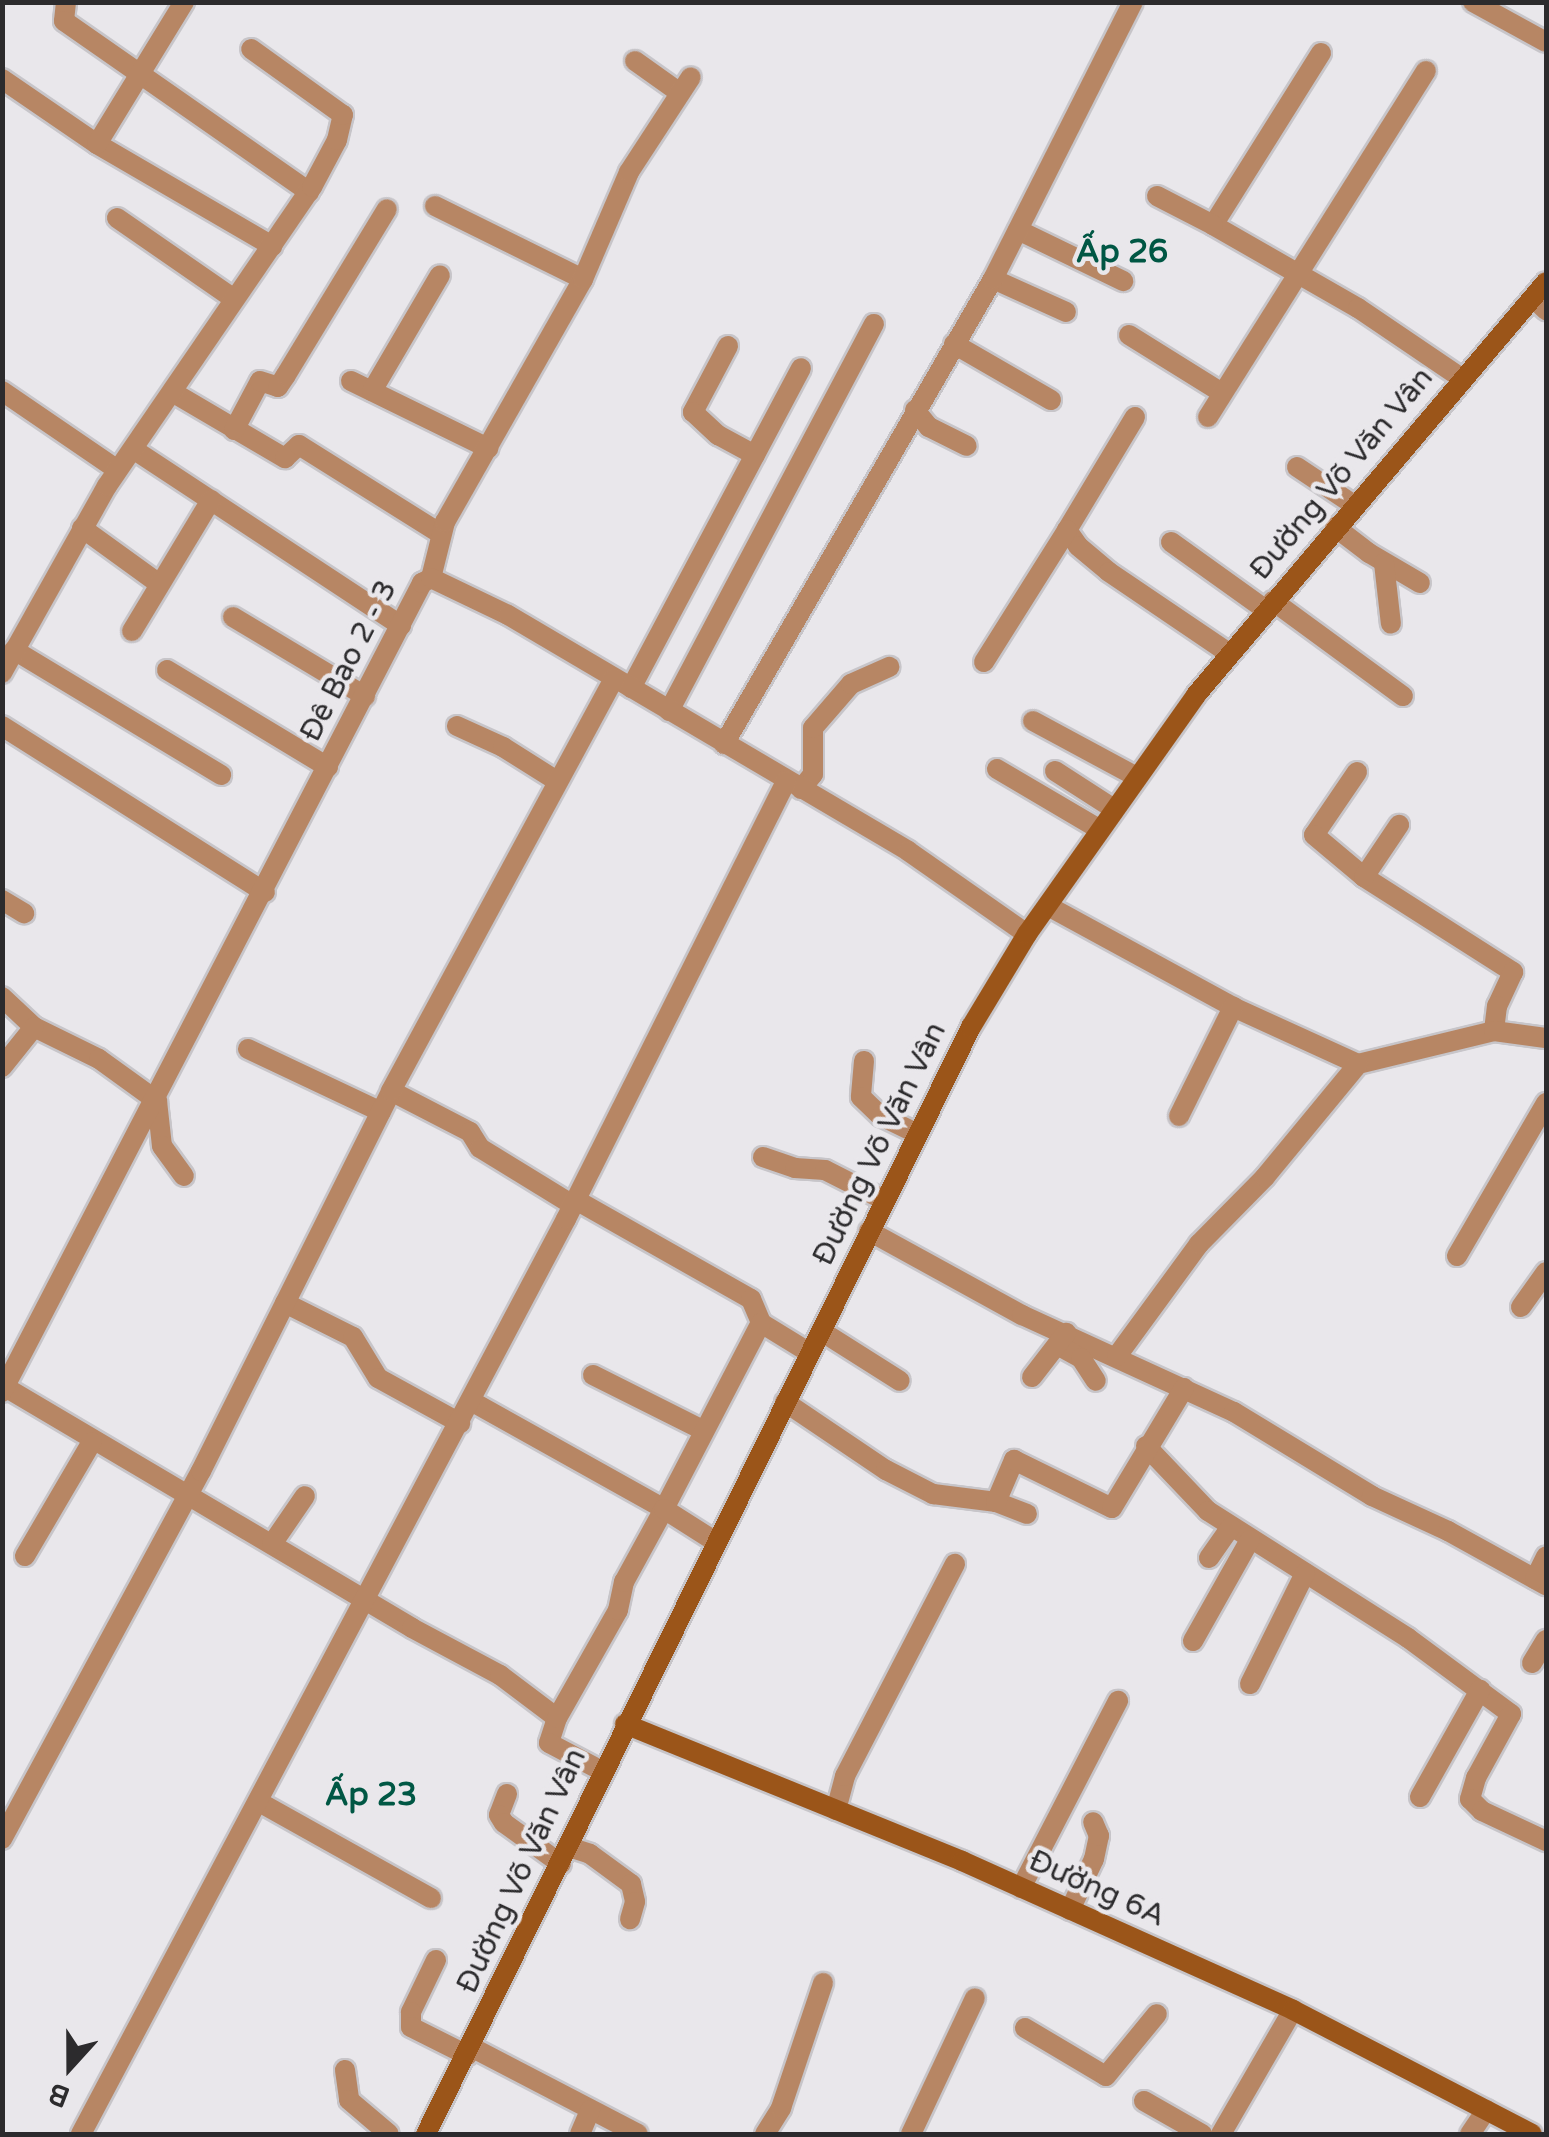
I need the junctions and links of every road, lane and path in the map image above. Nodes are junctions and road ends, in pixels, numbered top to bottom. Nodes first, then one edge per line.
1 (66, 2) edge
2 (184, 2) edge
3 (1134, 2) edge
4 (1473, 2) edge
5 (1546, 42) edge
6 (251, 49) dead end
7 (1320, 53) dead end
8 (636, 61) dead end
9 (1426, 71) dead end
10 (139, 73) junction
11 (2, 79) edge
12 (97, 144) junction
13 (309, 192) junction
14 (1157, 196) dead end
15 (435, 206) dead end
16 (388, 209) dead end
17 (117, 218) dead end
18 (1213, 226) junction
19 (1018, 230) junction
20 (272, 246) junction
21 (1297, 274) junction
22 (440, 275) dead end
23 (584, 279) junction
24 (993, 279) junction
25 (1123, 282) dead end
26 (1542, 296) edge
27 (234, 299) junction
28 (1066, 312) dead end
29 (874, 324) dead end
30 (1129, 336) dead end
31 (954, 344) junction
32 (728, 346) dead end
33 (801, 368) dead end
34 (1462, 379) junction
35 (351, 381) dead end
36 (2, 391) edge
37 (372, 391) junction
38 (174, 393) junction
39 (1222, 394) junction
40 (1051, 400) dead end
41 (915, 410) junction
42 (1135, 416) dead end
43 (1208, 418) dead end
44 (234, 430) junction
45 (967, 446) dead end
46 (488, 448) junction
47 (133, 449) junction
48 (755, 455) junction
49 (1297, 467) dead end
50 (118, 470) junction
51 (211, 500) junction
52 (1354, 504) junction
53 (1335, 526) junction
54 (82, 528) junction
55 (1067, 530) junction
56 (441, 534) junction
57 (1171, 542) dead end
58 (1384, 564) junction
59 (431, 578) junction
60 (158, 583) junction
61 (1420, 583) dead end
62 (1270, 606) junction
63 (233, 616) dead end
64 (1391, 624) dead end
65 (400, 626) junction
66 (132, 631) dead end
67 (14, 650) junction
68 (1230, 654) junction
69 (984, 662) dead end
70 (890, 667) dead end
71 (167, 670) dead end
72 (2, 673) edge
73 (623, 683) junction
74 (365, 696) junction
75 (1403, 696) dead end
76 (669, 711) junction
77 (1034, 721) dead end
78 (2, 726) edge
79 (457, 726) dead end
80 (724, 744) junction
81 (328, 767) junction
82 (997, 770) dead end
83 (1056, 771) dead end
84 (1357, 772) dead end
85 (221, 775) dead end
86 (1137, 777) junction
87 (556, 781) junction
88 (794, 785) junction
89 (1114, 809) junction
90 (1399, 825) dead end
91 (1099, 829) junction
92 (1364, 876) junction
93 (265, 892) junction
94 (2, 900) edge
95 (1048, 906) junction
96 (24, 913) dead end
97 (1028, 934) junction
98 (2, 997) edge
99 (1233, 1008) junction
100 (34, 1027) junction
101 (1494, 1032) junction
102 (1546, 1038) edge
103 (248, 1049) dead end
104 (864, 1061) dead end
105 (1358, 1064) junction
106 (2, 1067) edge
107 (391, 1092) junction
108 (157, 1101) junction
109 (1546, 1103) edge
110 (381, 1112) junction
111 (1178, 1116) dead end
112 (918, 1134) junction
113 (763, 1156) dead end
114 (184, 1176) dead end
115 (884, 1200) junction
116 (575, 1202) junction
117 (869, 1231) junction
118 (1456, 1256) dead end
119 (1546, 1272) edge
120 (285, 1302) junction
121 (1520, 1307) dead end
122 (761, 1323) junction
123 (821, 1331) junction
124 (1062, 1340) junction
125 (810, 1353) junction
126 (1117, 1356) junction
127 (592, 1375) dead end
128 (1032, 1378) dead end
129 (1096, 1381) dead end
130 (900, 1382) dead end
131 (1184, 1388) junction
132 (4, 1390) edge
133 (470, 1401) junction
134 (786, 1402) junction
135 (460, 1423) junction
136 (703, 1430) junction
137 (92, 1442) junction
138 (1146, 1446) junction
139 (187, 1495) junction
140 (305, 1496) dead end
141 (996, 1502) junction
142 (664, 1508) junction
143 (1026, 1514) dead end
144 (1231, 1527) junction
145 (1250, 1540) junction
146 (716, 1542) junction
147 (272, 1544) junction
148 (25, 1556) dead end
149 (1546, 1556) edge
150 (1210, 1558) dead end
151 (956, 1564) dead end
152 (1305, 1573) junction
153 (1541, 1582) edge
154 (366, 1599) junction
155 (1546, 1640) edge
156 (1192, 1642) dead end
157 (1532, 1663) dead end
158 (1250, 1684) dead end
159 (1480, 1690) junction
160 (1118, 1701) dead end
161 (558, 1718) junction
162 (626, 1724) junction
163 (602, 1771) junction
164 (506, 1794) dead end
165 (1420, 1797) dead end
166 (259, 1802) junction
167 (836, 1810) junction
168 (1093, 1822) dead end
169 (2, 1839) edge
170 (1546, 1841) edge
171 (565, 1855) junction
172 (1021, 1888) junction
173 (431, 1898) dead end
174 (1070, 1910) junction
175 (630, 1919) dead end
176 (436, 1960) dead end
177 (823, 1983) dead end
178 (975, 1998) dead end
179 (1293, 2010) junction
180 (1157, 2014) dead end
181 (1025, 2028) dead end
182 (469, 2051) junction
183 (346, 2070) dead end
184 (1144, 2101) dead end
185 (590, 2110) junction
186 (1486, 2110) junction
187 (80, 2134) edge
188 (389, 2134) edge
189 (426, 2134) edge
190 (580, 2134) edge
191 (638, 2134) edge
192 (765, 2134) edge
193 (912, 2134) edge
194 (1202, 2134) edge
195 (1220, 2134) edge
196 (1470, 2134) edge
197 (1532, 2134) edge

1 - 10 street
2 - 10 street
3 - 19 street
4 - 5 street
6 - 13 street
7 - 18 street
8 - 23 street
9 - 21 street
10 - 12 street
10 - 13 street
11 - 12 street
12 - 20 street
13 - 20 street
14 - 18 street
15 - 23 street
16 - 44 street
17 - 27 street
18 - 21 street
19 - 24 street
19 - 25 street
20 - 27 street
21 - 34 street
21 - 39 street
22 - 37 street
23 - 46 street
24 - 28 street
24 - 31 street
26 - 34 street, Đường Võ Văn Vân
27 - 38 street
29 - 76 street
30 - 39 street
31 - 40 street
31 - 41 street
32 - 48 street
33 - 48 street
34 - 52 street, Đường Võ Văn Vân
35 - 37 street
36 - 50 street
37 - 46 street
38 - 44 street
38 - 47 street
39 - 43 street
41 - 45 street
41 - 80 street
42 - 55 street
44 - 56 street
46 - 56 street
47 - 50 street
47 - 51 street
48 - 73 street
49 - 52 street
50 - 54 street
51 - 60 street
51 - 65 street
52 - 53 street, Đường Võ Văn Vân
53 - 58 street
53 - 62 street, Đường Võ Văn Vân
54 - 60 street
54 - 67 street
55 - 68 street
55 - 69 street
56 - 59 street
57 - 62 street
58 - 61 street
58 - 64 street
59 - 65 street, Đê Bao 2 - 3
59 - 73 street, Đê Bao 2 - 3
60 - 66 street
62 - 68 street, Đường Võ Văn Vân
62 - 75 street
63 - 74 street
65 - 74 street, Đê Bao 2 - 3
67 - 72 street
67 - 85 street
68 - 86 street, Đường Võ Văn Vân
70 - 88 street
71 - 81 street
73 - 76 street, Đê Bao 2 - 3
73 - 87 street
74 - 81 street, Đê Bao 2 - 3
76 - 80 street, Đê Bao 2 - 3
77 - 86 street
78 - 93 street
79 - 87 street
80 - 88 street, Đê Bao 2 - 3
81 - 93 street, Đê Bao 2 - 3
82 - 91 street
83 - 89 street
84 - 92 street
86 - 89 street, Đường Võ Văn Vân
87 - 107 street
88 - 97 street, Đê Bao 2 - 3
88 - 116 street
89 - 91 street, Đường Võ Văn Vân
90 - 92 street
91 - 95 street, Đường Võ Văn Vân
92 - 101 street
93 - 108 street, Đê Bao 2 - 3
94 - 96 street
95 - 97 street, Đường Võ Văn Vân
95 - 99 street
97 - 112 street, Đường Võ Văn Vân
98 - 100 street
99 - 105 street
99 - 111 street
100 - 106 street
100 - 108 street
101 - 102 street
101 - 105 street
103 - 110 street
104 - 112 street
105 - 126 street
107 - 110 street
107 - 116 street
108 - 114 street
108 - 132 street, Đê Bao 2 - 3
109 - 118 street
110 - 120 street
112 - 115 street, Đường Võ Văn Vân
113 - 115 street
115 - 117 street, Đường Võ Văn Vân
116 - 122 street
116 - 133 street
117 - 123 street, Đường Võ Văn Vân
117 - 124 street
119 - 121 street
120 - 135 street
120 - 139 street
122 - 125 street
122 - 136 street
123 - 125 street, Đường Võ Văn Vân
123 - 130 street
124 - 126 street
124 - 128 street
124 - 129 street
125 - 134 street, Đường Võ Văn Vân
126 - 131 street
127 - 136 street
131 - 138 street
131 - 153 street
132 - 137 street
133 - 135 street
133 - 142 street
134 - 141 street
134 - 146 street, Đường Võ Văn Vân
135 - 154 street
136 - 142 street
137 - 139 street
137 - 148 street
138 - 141 street
138 - 144 street
139 - 147 street
139 - 169 street
140 - 147 street
141 - 143 street
142 - 146 street
142 - 161 street
144 - 145 street
144 - 150 street
145 - 152 street
145 - 156 street
146 - 162 street, Đường Võ Văn Vân
147 - 154 street
149 - 153 street
151 - 167 street
152 - 158 street
152 - 159 street
154 - 161 street
154 - 166 street
155 - 157 street
159 - 165 street
159 - 170 street
160 - 172 street
161 - 163 street
162 - 163 street, Đường Võ Văn Vân
162 - 167 street, Đường 6A
163 - 171 street, Đường Võ Văn Vân
164 - 171 street
166 - 173 street
166 - 187 street
167 - 172 street, Đường 6A
168 - 174 street
171 - 175 street
171 - 182 street, Đường Võ Văn Vân
172 - 174 street, Đường 6A
174 - 179 street, Đường 6A
176 - 182 street
177 - 192 street
178 - 193 street
179 - 186 street, Đường 6A
179 - 195 street
180 - 181 street
182 - 185 street
182 - 189 street, Đường Võ Văn Vân
183 - 188 street
184 - 194 street
185 - 190 street
185 - 191 street
186 - 196 street
186 - 197 street, Đường 6A

